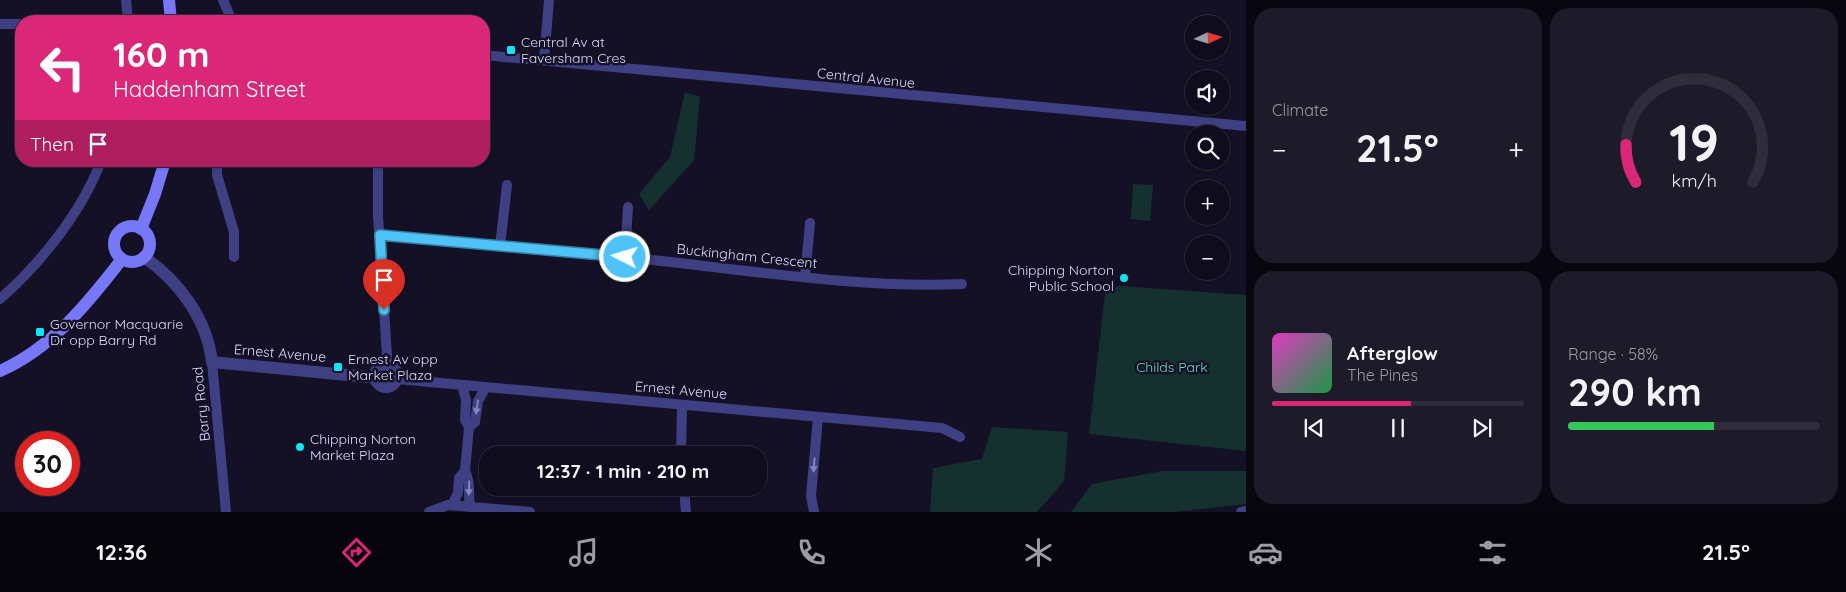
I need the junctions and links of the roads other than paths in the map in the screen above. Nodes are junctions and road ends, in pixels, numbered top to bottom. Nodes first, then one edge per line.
1 (126, 0) edge
2 (169, 0) edge
3 (223, 0) edge
4 (549, 0) edge
5 (127, 15) edge
6 (170, 15) edge
7 (229, 15) edge
8 (0, 24) edge
9 (15, 24) edge
10 (490, 56) edge
11 (544, 60) junction
12 (1246, 126) edge
13 (98, 167) edge
14 (163, 167) edge
15 (217, 167) edge
16 (378, 167) edge
17 (507, 186) dead end
18 (628, 206) dead end
19 (810, 224) dead end
20 (140, 229) junction
21 (380, 235) junction
22 (500, 246) junction
23 (144, 257) junction
24 (234, 257) dead end
25 (625, 257) junction
26 (122, 259) junction
27 (805, 277) junction
28 (962, 284) dead end
29 (0, 299) edge
30 (212, 362) junction
31 (386, 365) junction
32 (0, 371) edge
33 (375, 376) junction
34 (397, 379) junction
35 (462, 385) junction
36 (486, 387) junction
37 (682, 405) junction
38 (818, 417) junction
39 (469, 427) junction
40 (960, 438) dead end
41 (681, 446) edge
42 (464, 471) junction
43 (685, 496) edge
44 (452, 505) junction
45 (470, 507) junction
46 (1246, 511) edge
47 (226, 512) edge
48 (429, 512) edge
49 (530, 512) edge
50 (686, 512) edge
51 (814, 512) edge
52 (1240, 512) edge

1 - 5 street
2 - 6 main road
3 - 7 street
4 - 11 street
8 - 9 street
10 - 11 street, Central Avenue
11 - 12 street, Central Avenue
13 - 29 street
14 - 20 main road
15 - 24 street
16 - 21 street
17 - 22 street
18 - 25 street
19 - 27 street
20 - 23 main road
20 - 26 main road
21 - 22 street, Buckingham Crescent
21 - 31 street
22 - 25 street, Buckingham Crescent
23 - 26 main road
23 - 30 street, Barry Road
25 - 27 street, Buckingham Crescent
26 - 32 main road
27 - 28 street, Buckingham Crescent
30 - 33 street, Ernest Avenue
30 - 47 street, Barry Road
31 - 33 street
31 - 34 street
33 - 34 street
34 - 35 street, Ernest Avenue
35 - 36 street, Ernest Avenue
35 - 39 street
36 - 37 street, Ernest Avenue
36 -> 39 street
37 - 38 street, Ernest Avenue
37 - 41 street
38 - 40 street, Ernest Avenue
38 -> 51 street
39 - 42 street
42 - 44 street
42 -> 45 street
43 - 50 street
44 - 45 street
44 - 48 street
45 - 49 street
46 - 52 street

